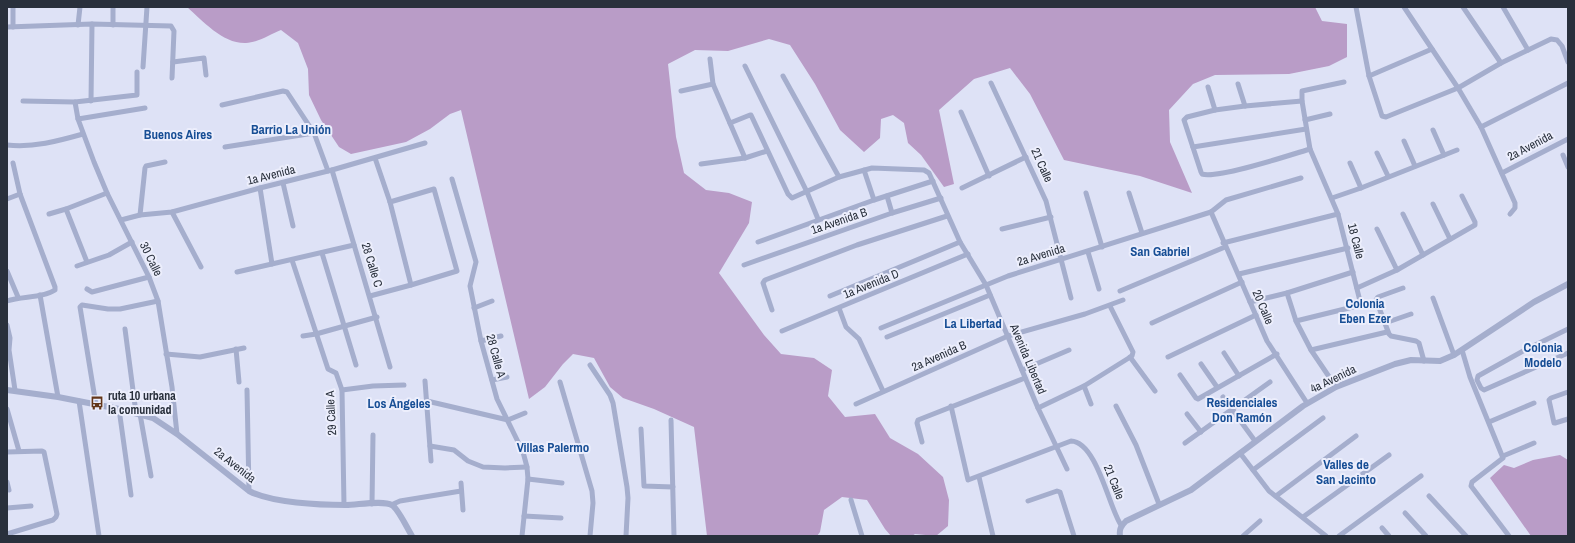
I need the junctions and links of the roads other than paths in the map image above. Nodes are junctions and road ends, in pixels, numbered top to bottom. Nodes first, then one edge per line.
1 (13, 7) edge
2 (80, 7) edge
3 (113, 7) edge
4 (147, 7) edge
5 (1356, 7) edge
6 (1404, 7) edge
7 (1463, 7) edge
8 (1503, 7) edge
9 (92, 24) junction
10 (78, 25) junction
11 (113, 25) junction
12 (145, 25) junction
13 (7, 27) edge
14 (13, 27) junction
15 (1432, 50) junction
16 (1528, 50) junction
17 (710, 59) dead end
18 (173, 62) junction
19 (1568, 62) edge
20 (1501, 63) junction
21 (745, 66) dead end
22 (143, 67) dead end
23 (138, 72) dead end
24 (206, 75) dead end
25 (783, 76) dead end
26 (1369, 76) junction
27 (172, 78) dead end
28 (1344, 82) dead end
29 (991, 83) dead end
30 (1568, 83) edge
31 (713, 84) junction
32 (1238, 84) dead end
33 (1208, 86) dead end
34 (1458, 88) junction
35 (681, 91) dead end
36 (23, 101) dead end
37 (91, 101) junction
38 (75, 102) junction
39 (1302, 102) junction
40 (222, 105) dead end
41 (1245, 106) junction
42 (145, 108) dead end
43 (1215, 110) junction
44 (961, 112) dead end
45 (1330, 114) dead end
46 (78, 119) junction
47 (1305, 120) junction
48 (730, 123) junction
49 (1481, 127) junction
50 (1306, 128) junction
51 (1433, 130) dead end
52 (314, 133) junction
53 (83, 134) junction
54 (1568, 139) edge
55 (1404, 141) dead end
56 (425, 143) dead end
57 (7, 145) edge
58 (225, 147) dead end
59 (1193, 147) junction
60 (1310, 150) junction
61 (1457, 150) dead end
62 (767, 151) junction
63 (1377, 153) dead end
64 (1563, 154) dead end
65 (1444, 155) junction
66 (1026, 157) junction
67 (375, 158) junction
68 (745, 158) junction
69 (165, 162) dead end
70 (13, 163) dead end
71 (1350, 163) dead end
72 (701, 164) dead end
73 (1415, 166) junction
74 (1568, 167) edge
75 (864, 170) junction
76 (330, 171) junction
77 (1502, 173) junction
78 (989, 176) junction
79 (1388, 176) junction
80 (839, 178) junction
81 (1301, 178) dead end
82 (452, 179) dead end
83 (933, 181) junction
84 (283, 183) junction
85 (260, 188) junction
86 (962, 188) dead end
87 (1361, 188) junction
88 (807, 192) junction
89 (107, 193) junction
90 (1086, 193) dead end
91 (1129, 193) dead end
92 (20, 194) junction
93 (887, 196) junction
94 (1462, 196) dead end
95 (941, 198) junction
96 (1332, 198) junction
97 (7, 199) edge
98 (874, 200) junction
99 (390, 202) junction
100 (1433, 204) dead end
101 (66, 210) junction
102 (172, 212) junction
103 (1211, 212) junction
104 (892, 213) junction
105 (49, 214) dead end
106 (1338, 214) junction
107 (1403, 214) dead end
108 (1510, 214) dead end
109 (140, 215) junction
110 (947, 216) junction
111 (1051, 217) junction
112 (818, 219) junction
113 (121, 220) junction
114 (293, 226) dead end
115 (1002, 229) dead end
116 (1376, 229) dead end
117 (1142, 233) junction
118 (1450, 239) junction
119 (132, 242) junction
120 (758, 242) dead end
121 (960, 242) junction
122 (354, 245) junction
123 (1224, 245) junction
124 (1102, 247) junction
125 (1348, 248) junction
126 (1088, 252) junction
127 (322, 253) junction
128 (968, 254) junction
129 (1423, 255) junction
130 (292, 260) junction
131 (1061, 260) junction
132 (87, 262) junction
133 (272, 264) junction
134 (744, 265) dead end
135 (77, 266) dead end
136 (201, 267) dead end
137 (1397, 270) junction
138 (7, 271) edge
139 (237, 272) dead end
140 (1353, 272) junction
141 (1239, 274) junction
142 (149, 277) junction
143 (1242, 282) junction
144 (1568, 284) edge
145 (986, 285) junction
146 (411, 286) junction
147 (1357, 288) junction
148 (1403, 288) dead end
149 (87, 289) dead end
150 (1099, 289) dead end
151 (1120, 291) dead end
152 (1287, 293) junction
153 (40, 295) junction
154 (990, 295) junction
155 (370, 296) junction
156 (830, 296) dead end
157 (18, 297) junction
158 (1070, 298) dead end
159 (1433, 298) dead end
160 (1123, 300) dead end
161 (7, 301) edge
162 (158, 301) junction
163 (492, 302) dead end
164 (1250, 302) junction
165 (1374, 303) junction
166 (1361, 304) junction
167 (1110, 306) junction
168 (474, 308) junction
169 (839, 308) junction
170 (772, 310) dead end
171 (1411, 314) dead end
172 (1256, 315) junction
173 (376, 317) junction
174 (1296, 321) junction
175 (1152, 323) dead end
176 (1385, 323) junction
177 (7, 325) edge
178 (344, 326) junction
179 (881, 328) dead end
180 (1568, 328) edge
181 (125, 329) dead end
182 (782, 332) dead end
183 (1387, 332) junction
184 (316, 334) junction
185 (302, 336) dead end
186 (501, 336) dead end
187 (1008, 336) junction
188 (887, 337) dead end
189 (481, 341) junction
190 (244, 348) dead end
191 (236, 349) junction
192 (8, 350) edge
193 (1069, 350) dead end
194 (1311, 350) junction
195 (1462, 350) junction
196 (1224, 353) dead end
197 (1568, 353) edge
198 (166, 354) junction
199 (1277, 354) junction
200 (1454, 355) junction
201 (1132, 356) junction
202 (1168, 357) dead end
203 (1424, 361) junction
204 (1201, 364) dead end
205 (356, 365) dead end
206 (590, 365) dead end
207 (390, 367) dead end
208 (1022, 370) junction
209 (1180, 375) dead end
210 (1239, 376) junction
211 (507, 377) dead end
212 (1025, 378) junction
213 (492, 380) junction
214 (426, 381) dead end
215 (239, 382) dead end
216 (560, 382) dead end
217 (1270, 382) dead end
218 (404, 385) dead end
219 (1084, 386) junction
220 (1217, 387) junction
221 (1336, 387) junction
222 (7, 390) edge
223 (15, 390) junction
224 (247, 390) dead end
225 (342, 390) junction
226 (883, 391) junction
227 (1155, 391) dead end
228 (1568, 392) edge
229 (58, 397) junction
230 (1223, 398) dead end
231 (427, 400) junction
232 (79, 401) junction
233 (1308, 403) junction
234 (1534, 403) dead end
235 (856, 404) dead end
236 (1091, 404) dead end
237 (96, 405) junction
238 (951, 406) junction
239 (1116, 406) dead end
240 (1038, 408) junction
241 (119, 409) junction
242 (1232, 409) junction
243 (7, 411) edge
244 (138, 414) junction
245 (525, 414) dead end
246 (1186, 414) dead end
247 (1323, 418) dead end
248 (1568, 419) edge
249 (508, 420) junction
250 (672, 420) dead end
251 (1489, 422) junction
252 (641, 429) dead end
253 (1201, 432) junction
254 (177, 434) junction
255 (372, 435) dead end
256 (1356, 436) dead end
257 (1255, 441) junction
258 (922, 442) dead end
259 (1534, 443) dead end
260 (1185, 444) dead end
261 (430, 446) junction
262 (539, 447) dead end
263 (1057, 447) junction
264 (19, 451) junction
265 (7, 452) edge
266 (523, 452) junction
267 (1240, 453) junction
268 (1390, 455) dead end
269 (1503, 457) junction
270 (431, 461) dead end
271 (527, 467) junction
272 (1067, 469) dead end
273 (1253, 470) junction
274 (151, 476) dead end
275 (1421, 476) dead end
276 (978, 477) junction
277 (528, 479) junction
278 (7, 482) edge
279 (461, 483) dead end
280 (562, 483) dead end
281 (673, 487) junction
282 (9, 490) dead end
283 (249, 491) junction
284 (462, 491) junction
285 (131, 495) dead end
286 (1276, 496) junction
287 (1429, 496) dead end
288 (851, 500) dead end
289 (1028, 501) dead end
290 (372, 504) junction
291 (1159, 504) junction
292 (344, 505) junction
293 (391, 505) junction
294 (31, 506) dead end
295 (7, 508) edge
296 (463, 510) dead end
297 (1406, 513) dead end
298 (524, 516) junction
299 (560, 518) dead end
300 (1303, 518) junction
301 (1260, 521) dead end
302 (1121, 525) junction
303 (1382, 528) dead end
304 (7, 534) edge
305 (99, 536) edge
306 (412, 536) edge
307 (522, 536) edge
308 (590, 536) edge
309 (626, 536) edge
310 (674, 536) edge
311 (862, 536) edge
312 (993, 536) edge
313 (1074, 536) edge
314 (1120, 536) edge
315 (1243, 536) edge
316 (1326, 536) edge
317 (1339, 536) edge
318 (1389, 536) edge
319 (1426, 536) edge
320 (1466, 536) edge
321 (1509, 536) edge

1 - 14 street
2 - 10 street
3 - 11 street
4 - 12 street
5 - 26 street
6 - 15 street
7 - 20 street
8 - 16 street
9 - 10 street
9 - 11 street
9 - 37 street
10 - 14 street
11 - 12 street
12 - 18 street
12 - 22 street
13 - 14 street
15 - 26 street
15 - 34 street
16 - 19 street
16 - 20 street
17 - 31 street
18 - 24 street
18 - 27 street
20 - 34 street
21 - 88 street
23 - 37 street
25 - 80 street
26 - 34 street
28 - 39 street, 18 Calle
29 - 66 street, 21 Calle
30 - 49 street
31 - 35 street
31 - 48 street
32 - 41 street
33 - 43 street
34 - 49 street
36 - 38 street
37 - 38 street
38 - 46 street, 30 Calle
39 - 41 street
39 - 47 street, 18 Calle
40 - 52 street, 28 Calle C
41 - 43 street
42 - 46 street
43 - 59 street
44 - 78 street
45 - 47 street
46 - 53 street, 30 Calle
47 - 50 street, 18 Calle
48 - 62 street
48 - 68 street
49 - 77 street
50 - 59 street
50 - 60 street, 18 Calle
51 - 65 street
52 - 58 street
52 - 76 street, 28 Calle C
53 - 57 street
53 - 89 street, 30 Calle
54 - 77 street, 2a Avenida
55 - 73 street
56 - 67 street, 1a Avenida
59 - 60 street
60 - 96 street, 18 Calle
61 - 65 street
62 - 68 street
62 - 88 street
63 - 79 street
64 - 74 street
65 - 73 street
66 - 78 street
66 - 111 street, 21 Calle
67 - 76 street, 1a Avenida
67 - 99 street
68 - 72 street
69 - 109 street
70 - 92 street
71 - 87 street
73 - 79 street
75 - 80 street
75 - 83 street, Avenida Libertad
75 - 98 street
76 - 84 street, 1a Avenida
76 - 122 street, 28 Calle C
77 - 108 street
78 - 86 street
79 - 87 street
80 - 88 street
81 - 103 street
82 - 168 street, 28 Calle A
83 - 93 street
83 - 95 street, Avenida Libertad
84 - 85 street, 1a Avenida
84 - 114 street
85 - 102 street, 1a Avenida
85 - 133 street
87 - 96 street
88 - 112 street
89 - 101 street
89 - 113 street, 30 Calle
90 - 124 street
91 - 117 street
92 - 97 street
92 - 153 street
93 - 98 street
93 - 104 street
94 - 118 street
95 - 104 street, 1a Avenida B
95 - 110 street, Avenida Libertad
96 - 106 street, 18 Calle
98 - 112 street
99 - 146 street
99 - 146 street
100 - 118 street
101 - 105 street
101 - 132 street
102 - 109 street, 1a Avenida
102 - 136 street
103 - 117 street, 2a Avenida
103 - 123 street, 20 Calle
104 - 134 street, 1a Avenida B
106 - 123 street
106 - 125 street, 18 Calle
107 - 129 street
109 - 113 street, 1a Avenida
110 - 121 street, Avenida Libertad
110 - 170 street
111 - 115 street
111 - 131 street, 21 Calle
112 - 120 street
113 - 119 street, 30 Calle
116 - 137 street
117 - 124 street, 2a Avenida
118 - 129 street
119 - 132 street
119 - 142 street, 30 Calle
121 - 128 street, Avenida Libertad
121 - 156 street
122 - 127 street
122 - 155 street, 28 Calle C
123 - 141 street, 20 Calle
123 - 151 street
124 - 126 street, 2a Avenida
125 - 140 street, 18 Calle
125 - 141 street
126 - 131 street, 2a Avenida
126 - 150 street
127 - 130 street
127 - 178 street
128 - 145 street, Avenida Libertad
128 - 169 street, 1a Avenida D
129 - 137 street
130 - 133 street
130 - 184 street, 29 Calle A
131 - 145 street, 2a Avenida
131 - 158 street, 21 Calle
132 - 135 street
133 - 139 street
137 - 147 street
138 - 157 street
140 - 147 street, 18 Calle
140 - 152 street
141 - 143 street, 20 Calle
142 - 149 street
142 - 162 street, 30 Calle
143 - 164 street, 20 Calle
143 - 175 street
144 - 195 street, 4a Avenida
145 - 154 street, Avenida Libertad
145 - 179 street, 2a Avenida
146 - 155 street
147 - 166 street, 18 Calle
148 - 165 street
152 - 164 street
152 - 174 street
153 - 157 street
153 - 229 street
154 - 187 street, Avenida Libertad
154 - 188 street
155 - 173 street, 28 Calle C
157 - 161 street
159 - 200 street
160 - 167 street, 2a Avenida B
162 - 198 street, 30 Calle
162 - 237 street
163 - 168 street
164 - 172 street, 20 Calle
165 - 166 street
165 - 176 street
166 - 174 street
167 - 187 street, 2a Avenida B
167 - 201 street
168 - 189 street, 28 Calle A
169 - 182 street, 1a Avenida D
169 - 226 street
171 - 176 street
172 - 199 street, 20 Calle
172 - 202 street
173 - 178 street
173 - 207 street, 28 Calle C
174 - 194 street
176 - 183 street
177 - 192 street
178 - 184 street
178 - 205 street
180 - 197 street
181 - 244 street
183 - 194 street
183 - 203 street
184 - 185 street
184 - 225 street, 29 Calle A
186 - 189 street
187 - 208 street, Avenida Libertad
187 - 226 street, 2a Avenida B
189 - 213 street, 28 Calle A
190 - 191 street
191 - 198 street
191 - 215 street
192 - 223 street
193 - 208 street
194 - 221 street
195 - 200 street, 4a Avenida
195 - 251 street
196 - 210 street
198 - 254 street, 30 Calle
199 - 210 street
199 - 233 street, 20 Calle
200 - 203 street, 4a Avenida
201 - 219 street
201 - 227 street
203 - 221 street, 4a Avenida
204 - 220 street
206 - 309 street
208 - 212 street, Avenida Libertad
209 - 220 street
210 - 220 street
211 - 213 street
212 - 238 street
212 - 240 street, Avenida Libertad
213 - 249 street, 28 Calle A
214 - 231 street
216 - 308 street
217 - 242 street
218 - 225 street
219 - 236 street
219 - 240 street
221 - 233 street, 4a Avenida
222 - 223 street, 2a Avenida
223 - 229 street, 2a Avenida
224 - 283 street
225 - 292 street, 29 Calle A
226 - 235 street, 2a Avenida B
228 - 248 street
229 - 232 street, 2a Avenida
230 - 242 street
231 - 249 street
231 - 261 street
232 - 237 street, 2a Avenida
232 - 305 street
233 - 257 street, 4a Avenida
234 - 251 street
237 - 241 street, 2a Avenida
238 - 258 street
238 - 276 street
239 - 291 street
240 - 263 street, Avenida Libertad
241 - 244 street, 2a Avenida
241 - 285 street
242 - 253 street
242 - 257 street
243 - 264 street
244 - 254 street, 2a Avenida
244 - 274 street
245 - 249 street
246 - 253 street
247 - 273 street
249 - 266 street, 28 Calle A
250 - 281 street
251 - 269 street
252 - 281 street
253 - 260 street
254 - 283 street, 2a Avenida
255 - 290 street
256 - 286 street
257 - 267 street, 4a Avenida
259 - 269 street
261 - 270 street
261 - 271 street
262 - 266 street
263 - 272 street, Avenida Libertad
263 - 276 street
263 - 302 street, 21 Calle
264 - 265 street
264 - 304 street
266 - 271 street, 28 Calle A
267 - 273 street
267 - 291 street, 4a Avenida
268 - 300 street
269 - 321 street
271 - 277 street, 28 Calle A
273 - 286 street
275 - 317 street
276 - 312 street
277 - 280 street
277 - 298 street, 28 Calle A
278 - 282 street
279 - 284 street
281 - 310 street
283 - 292 street, 2a Avenida
284 - 293 street, 2a Avenida
284 - 296 street
286 - 300 street
287 - 320 street
288 - 311 street
289 - 313 street
290 - 292 street, 2a Avenida
290 - 293 street, 2a Avenida
291 - 302 street, 4a Avenida
293 - 306 street
294 - 295 street
297 - 319 street
298 - 299 street
298 - 307 street, 28 Calle A
300 - 316 street
301 - 315 street
302 - 314 street
303 - 318 street

